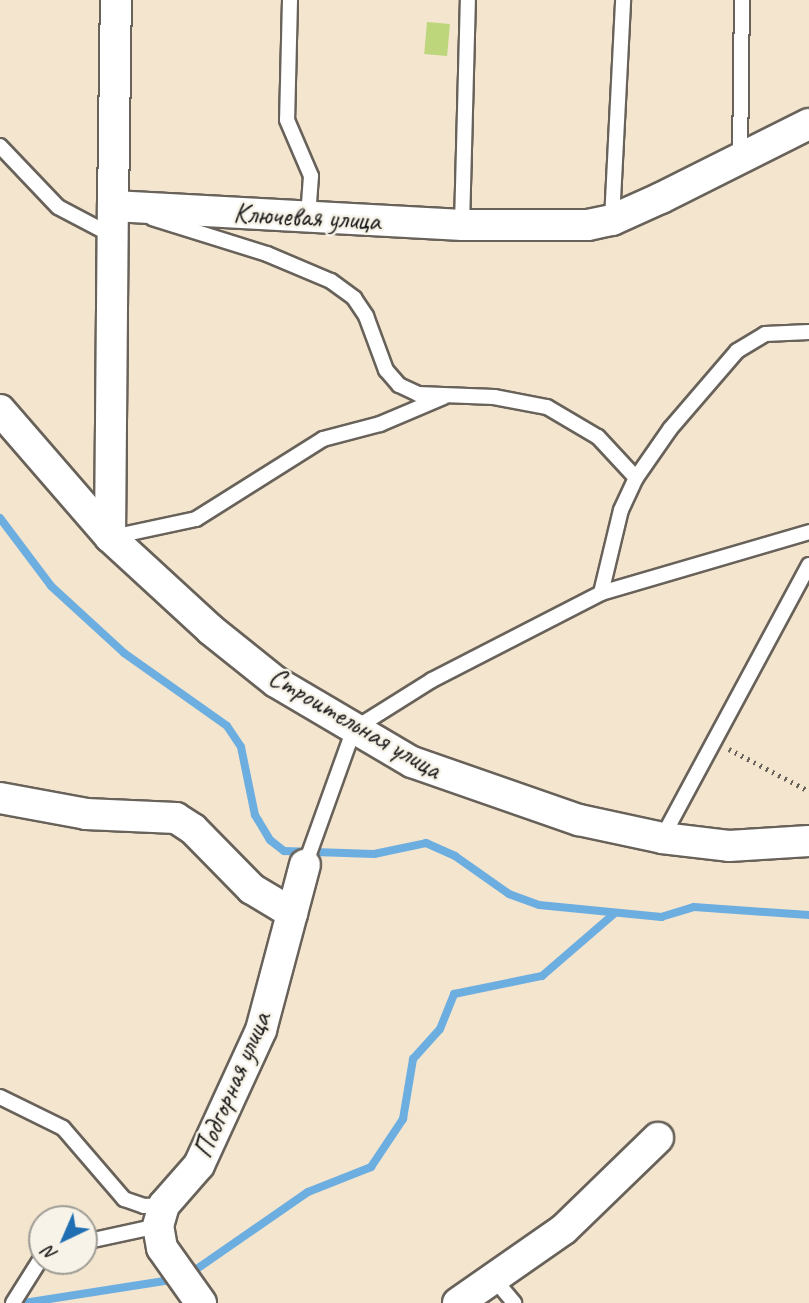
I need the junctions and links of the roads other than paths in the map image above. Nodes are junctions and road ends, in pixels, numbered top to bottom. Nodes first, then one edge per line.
1 (116, 0) edge
2 (290, 0) edge
3 (468, 0) edge
4 (623, 0) edge
5 (743, 0) edge
6 (809, 124) edge
7 (0, 146) edge
8 (740, 159) junction
9 (113, 206) junction
10 (308, 217) junction
11 (612, 220) junction
12 (462, 225) junction
13 (113, 236) junction
14 (809, 332) edge
15 (445, 397) junction
16 (0, 410) edge
17 (636, 478) junction
18 (809, 532) edge
19 (110, 537) junction
20 (809, 565) edge
21 (601, 593) junction
22 (354, 729) junction
23 (0, 798) edge
24 (662, 838) junction
25 (809, 841) edge
26 (305, 865) joint
27 (292, 913) junction
28 (0, 1097) edge
29 (658, 1138) dead end
30 (161, 1216) junction
31 (98, 1237) edge
32 (31, 1275) edge
33 (495, 1280) junction
34 (13, 1303) edge
35 (201, 1303) edge
36 (458, 1303) edge
37 (514, 1303) edge

1 - 9 street
2 - 10 lane
3 - 12 lane
4 - 11 lane
5 - 8 lane
6 - 8 street, Ключевая улица
7 - 13 lane
8 - 11 street, Ключевая улица
9 - 10 street, Ключевая улица
9 - 13 street
9 - 15 lane
10 - 12 street, Ключевая улица
11 - 12 street, Ключевая улица
13 - 19 street
14 - 17 lane
15 - 17 lane
15 - 19 lane
16 - 19 street, Строительная улица
17 - 21 lane
18 - 21 lane
19 - 22 street, Строительная улица
20 - 24 lane
21 - 22 lane
22 - 24 street, Строительная улица
22 - 26 lane
23 - 27 street
24 - 25 street, Строительная улица
26 - 27 street, Подгорная улица
27 - 30 street, Подгорная улица
28 - 30 lane
29 - 33 street
30 - 31 lane
30 - 35 street
32 - 34 lane
33 - 36 street
33 - 37 lane

